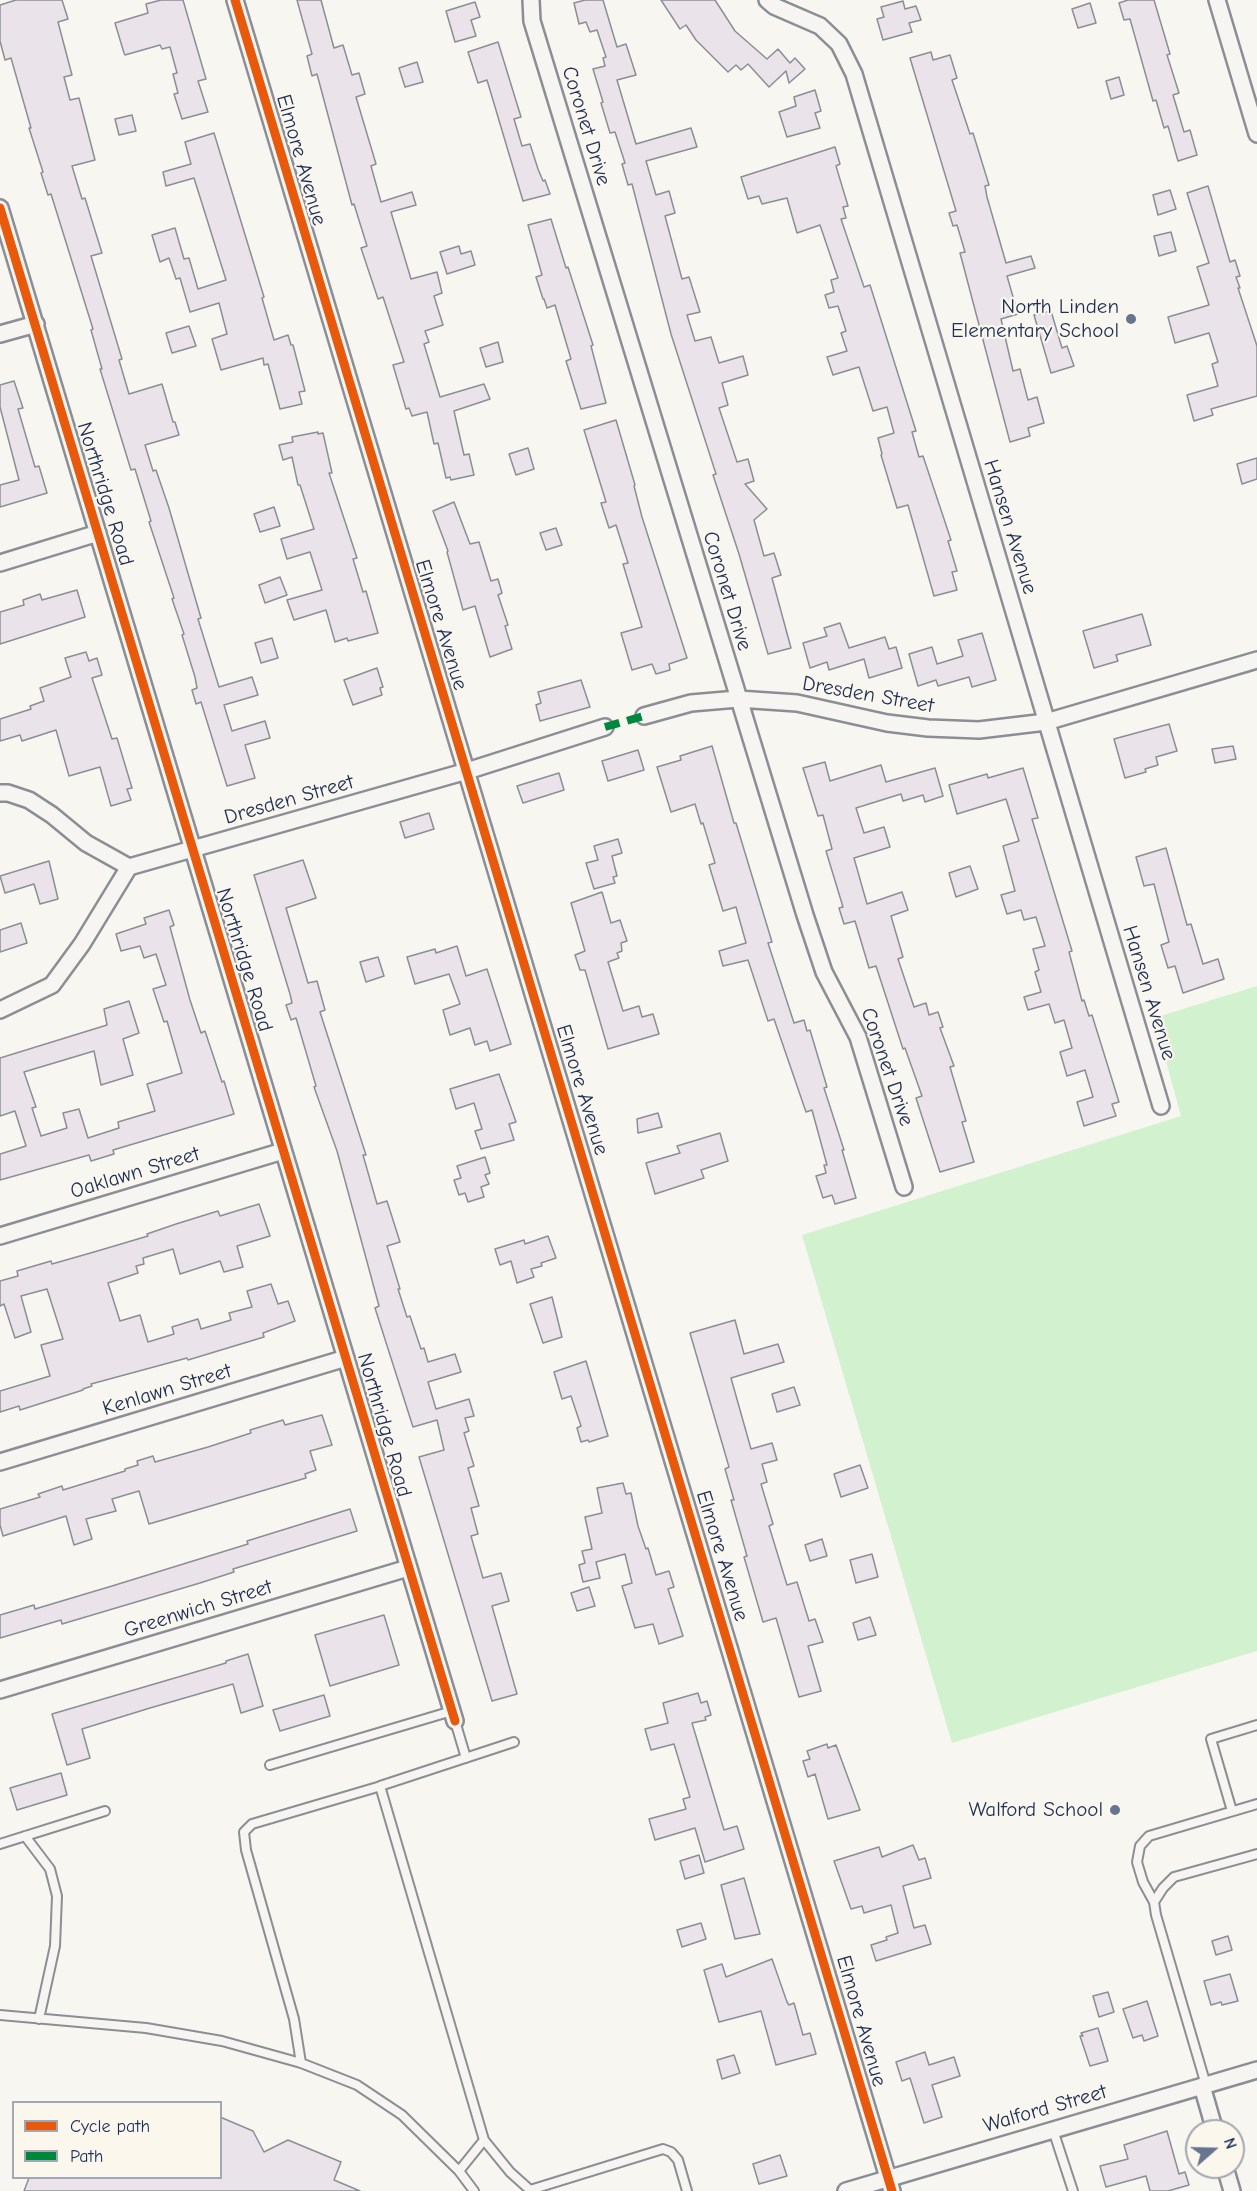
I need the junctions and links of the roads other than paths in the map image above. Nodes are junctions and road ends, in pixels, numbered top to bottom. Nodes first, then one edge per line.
1 (235, 0) edge
2 (531, 0) edge
3 (767, 0) edge
4 (1217, 0) edge
5 (1257, 134) edge
6 (0, 208) edge
7 (36, 324) junction
8 (0, 334) edge
9 (98, 533) junction
10 (0, 562) edge
11 (1257, 660) edge
12 (738, 699) junction
13 (644, 716) dead end
14 (1046, 722) junction
15 (605, 728) dead end
16 (467, 771) junction
17 (0, 793) edge
18 (192, 849) junction
19 (129, 867) junction
20 (0, 1010) edge
21 (1161, 1106) dead end
22 (283, 1151) junction
23 (904, 1187) dead end
24 (0, 1236) edge
25 (346, 1358) junction
26 (0, 1462) edge
27 (408, 1568) junction
28 (0, 1690) edge
29 (454, 1716) junction
30 (1257, 1725) edge
31 (514, 1742) dead end
32 (466, 1758) junction
33 (270, 1765) dead end
34 (381, 1786) junction
35 (1257, 1804) edge
36 (105, 1811) dead end
37 (1232, 1811) junction
38 (25, 1836) junction
39 (0, 1844) edge
40 (1257, 1854) edge
41 (1154, 1902) junction
42 (0, 2015) edge
43 (39, 2019) junction
44 (301, 2063) junction
45 (1257, 2070) edge
46 (1204, 2085) junction
47 (1212, 2119) edge
48 (1053, 2129) junction
49 (484, 2140) junction
50 (459, 2171) junction
51 (890, 2184) edge
52 (474, 2191) edge
53 (687, 2191) edge
54 (846, 2191) edge
55 (1073, 2191) edge

1 - 16 street, Elmore Avenue
2 - 12 street, Coronet Drive
3 - 14 street, Hansen Avenue
4 - 5 street
6 - 7 street, Northridge Road
7 - 8 street
7 - 9 street, Northridge Road
9 - 10 street
9 - 18 street, Northridge Road
11 - 14 street, Dresden Street
12 - 13 street, Dresden Street
12 - 14 street, Dresden Street
12 - 23 street, Coronet Drive
14 - 21 street, Hansen Avenue
15 - 16 street, Dresden Street
16 - 18 street, Dresden Street
16 - 51 street, Elmore Avenue
17 - 19 street
18 - 19 street, Dresden Street
18 - 22 street, Northridge Road
19 - 20 street
22 - 24 street, Oaklawn Street
22 - 25 street, Northridge Road
25 - 26 street, Kenlawn Street
25 - 27 street, Northridge Road
27 - 28 street, Greenwich Street
27 - 29 street, Northridge Road
29 - 32 lane
29 - 33 lane
30 - 37 lane
31 - 32 lane
32 - 34 lane
34 - 44 lane
34 - 49 lane
35 - 37 lane
36 - 38 lane
37 - 41 lane
38 - 39 lane
38 - 43 lane
40 - 41 lane
41 - 46 lane
42 - 43 lane
43 - 44 lane
44 - 50 lane
45 - 46 street, Walford Street
46 - 47 street
46 - 48 street, Walford Street
48 - 51 street, Walford Street
48 - 55 lane
49 - 50 lane
49 - 53 lane
50 - 52 lane
51 - 54 street, Walford Street

